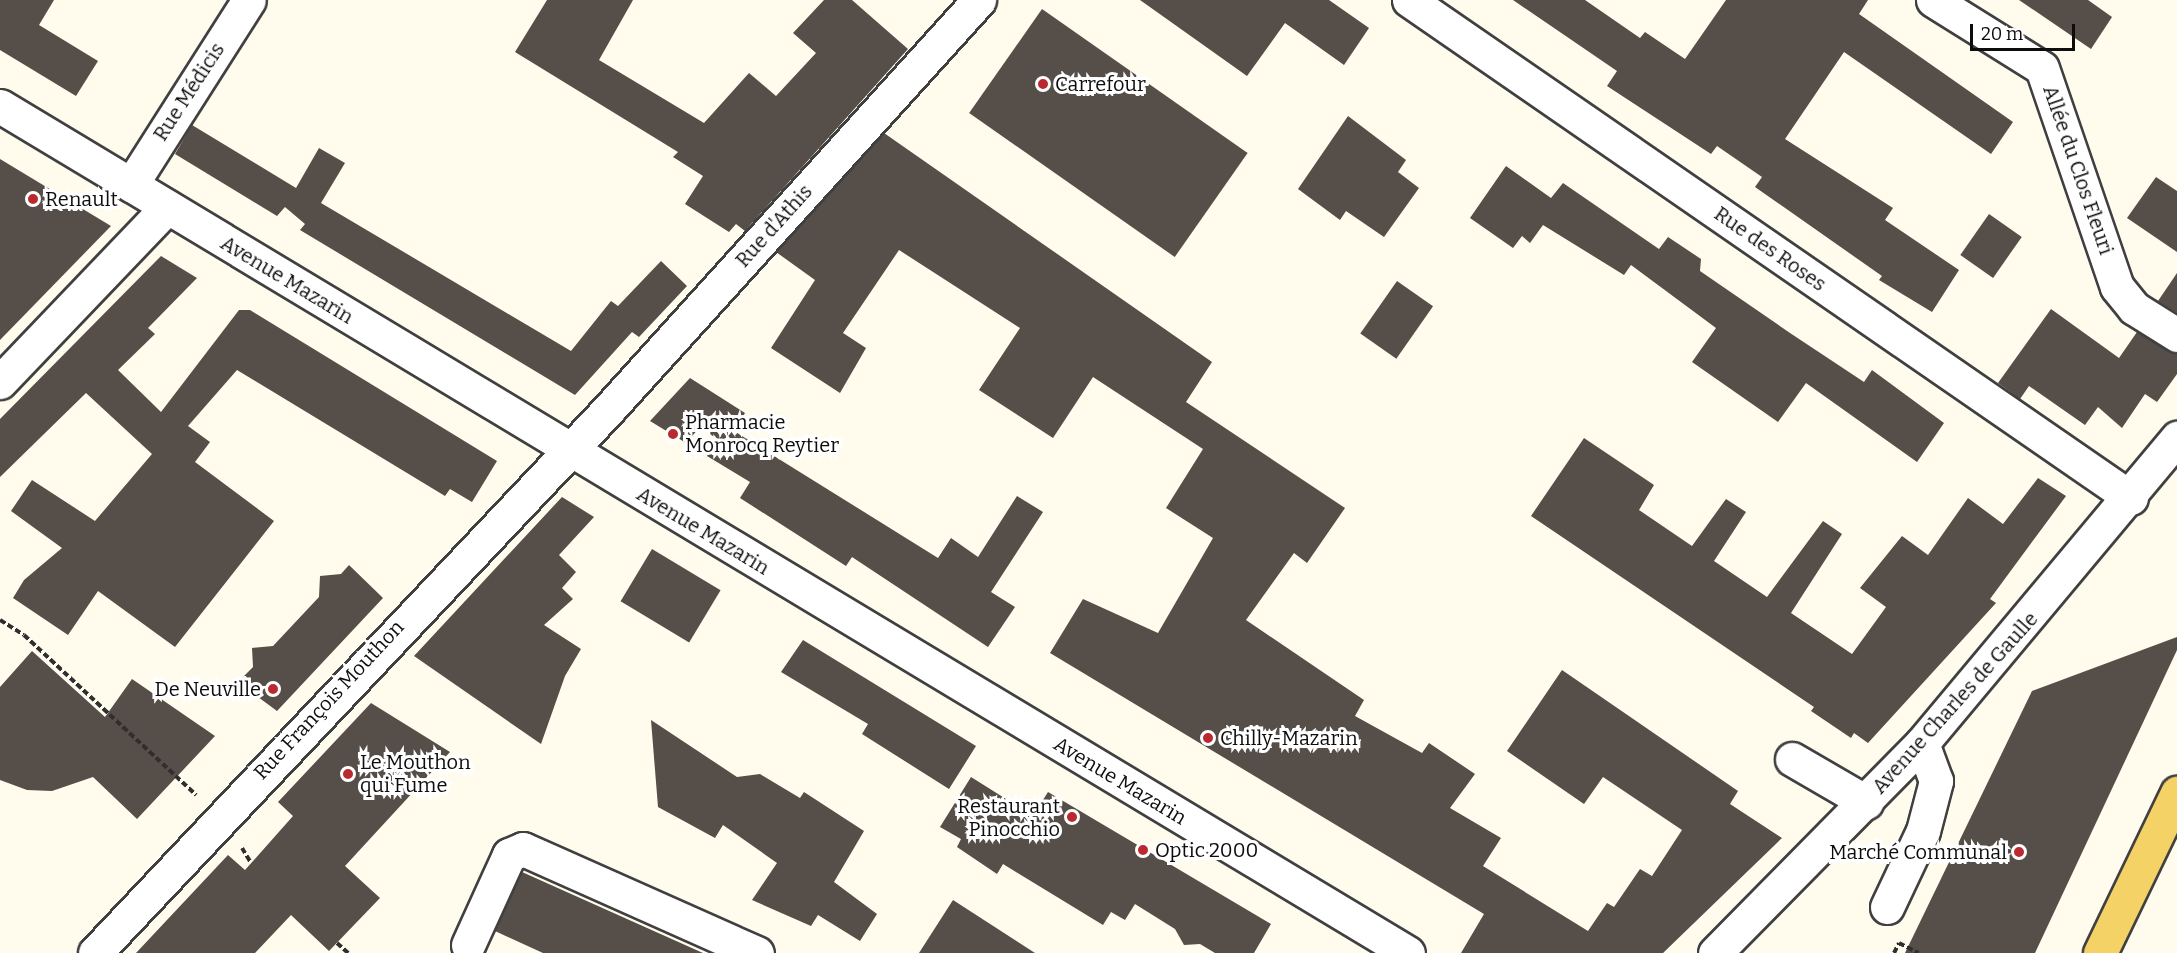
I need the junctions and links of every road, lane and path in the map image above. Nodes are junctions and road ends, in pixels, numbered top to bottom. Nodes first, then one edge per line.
1 (249, 0) edge
2 (979, 0) edge
3 (1409, 0) edge
4 (1934, 0) edge
5 (0, 106) edge
6 (131, 185) junction
7 (167, 207) junction
8 (2177, 335) edge
9 (0, 382) edge
10 (2177, 438) edge
11 (568, 450) junction
12 (2131, 498) junction
13 (0, 620) edge
14 (1922, 743) junction
15 (1792, 759) dead end
16 (2177, 793) edge
17 (1866, 802) junction
18 (220, 817) junction
19 (1887, 907) dead end
20 (337, 943) dead end
21 (468, 945) dead end
22 (95, 953) edge
23 (348, 953) edge
24 (757, 953) edge
25 (1408, 953) edge
26 (1715, 953) edge
27 (1894, 953) edge
28 (1918, 953) edge
29 (2100, 953) edge

1 - 6 street, Rue Médicis
2 - 11 street, Rue d'Athis
3 - 12 street, Rue des Roses
4 - 8 street, Allée du Clos Fleuri
5 - 6 street, Avenue Mazarin
6 - 7 street, Avenue Mazarin
7 - 9 street
7 - 11 street, Avenue Mazarin
10 - 12 street, Avenue Charles de Gaulle
11 - 18 street, Rue François Mouthon
11 - 25 street, Avenue Mazarin
12 - 14 street, Avenue Charles de Gaulle
13 - 18 path
14 - 17 street, Avenue Charles de Gaulle
14 - 19 street
15 - 17 street
16 - 29 main road
17 - 26 street, Avenue Charles de Gaulle
18 - 22 street, Rue François Mouthon
20 - 23 path
21 - 24 street
27 - 28 path

